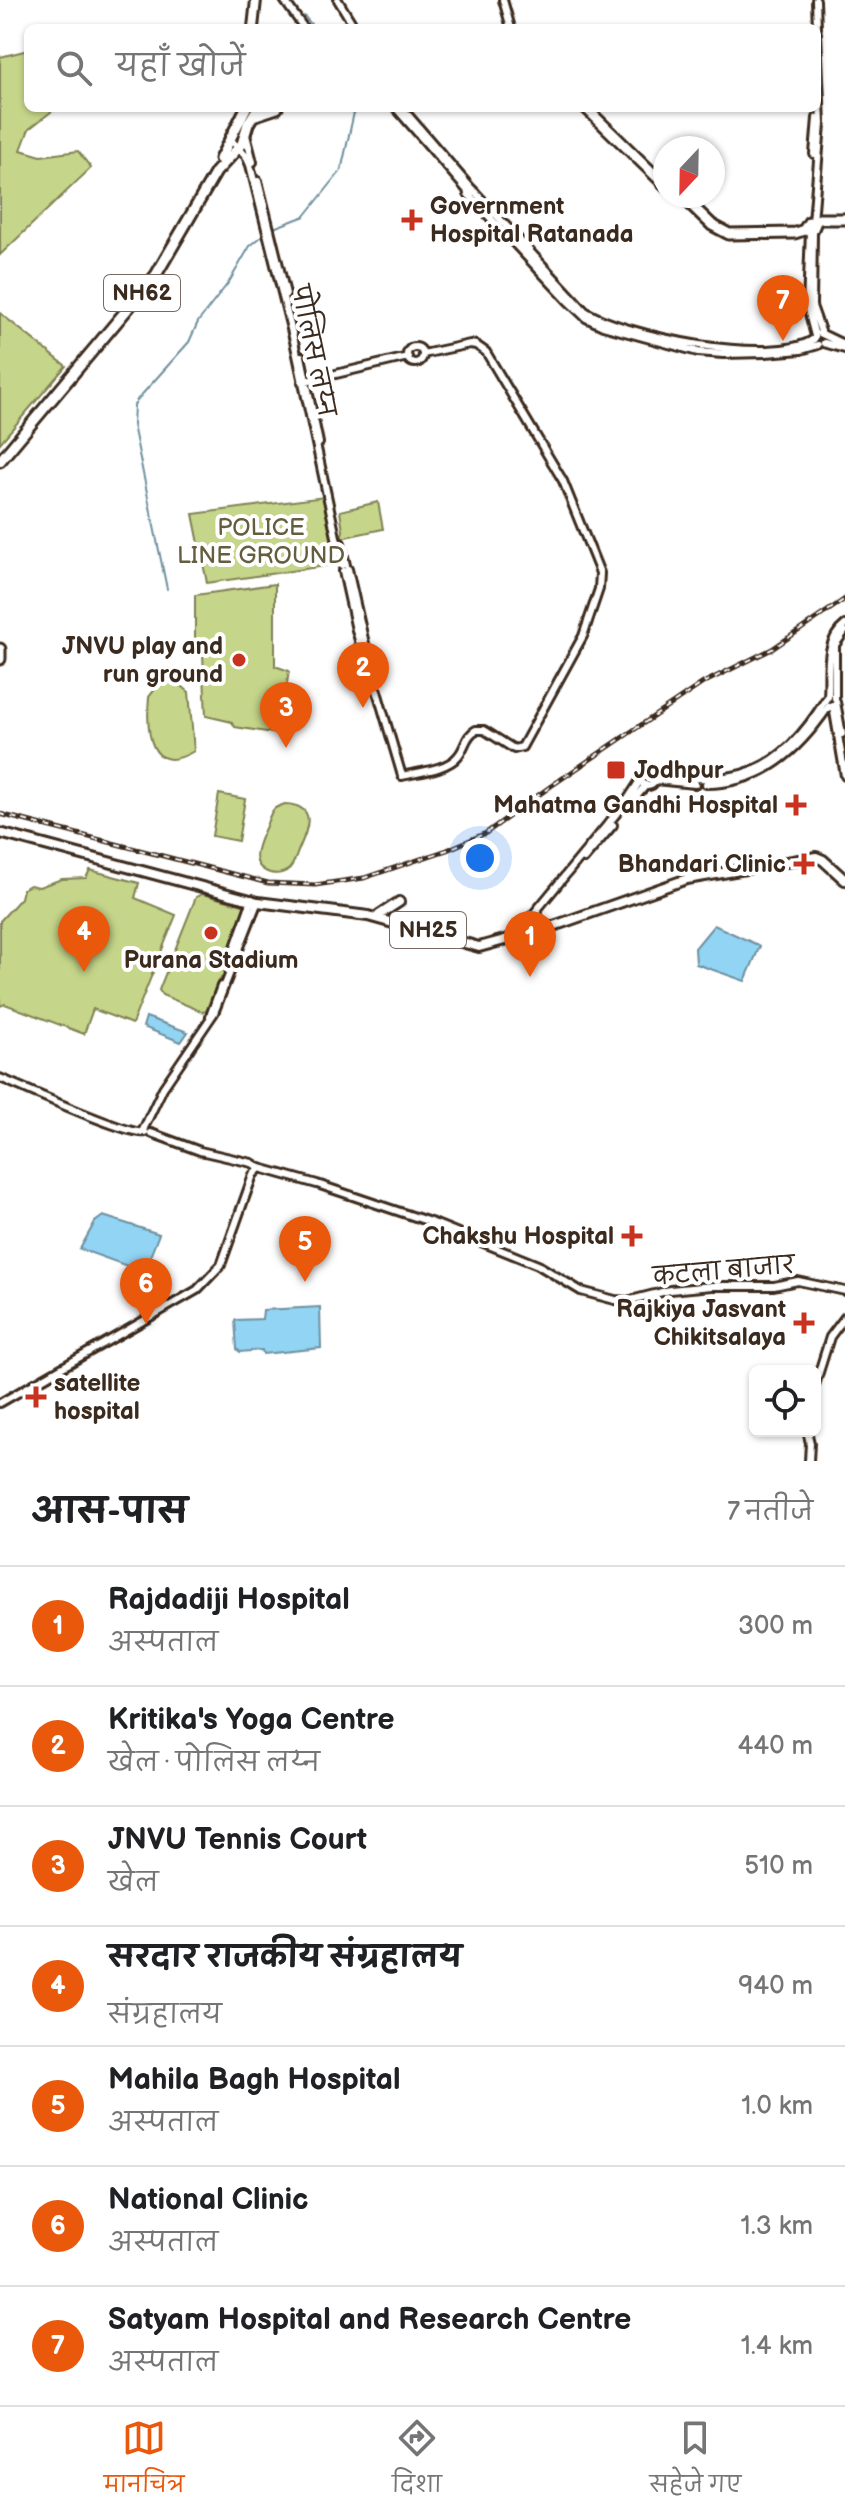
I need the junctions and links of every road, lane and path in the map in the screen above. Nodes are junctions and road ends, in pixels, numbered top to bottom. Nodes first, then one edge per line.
1 (254, 0) edge
2 (282, 0) edge
3 (338, 0) edge
4 (503, 0) edge
5 (814, 0) edge
6 (251, 24) edge
7 (299, 24) edge
8 (353, 24) edge
9 (510, 24) edge
10 (815, 24) edge
11 (252, 112) edge
12 (253, 112) edge
13 (402, 112) edge
14 (593, 112) edge
15 (817, 112) edge
16 (820, 112) edge
17 (246, 135) junction
18 (231, 140) junction
19 (238, 148) junction
20 (653, 170) edge
21 (690, 208) edge
22 (845, 220) edge
23 (268, 225) junction
24 (811, 226) junction
25 (820, 338) junction
26 (845, 347) edge
27 (304, 381) junction
28 (0, 452) edge
29 (0, 461) edge
30 (845, 628) edge
31 (0, 649) edge
32 (0, 659) edge
33 (831, 701) junction
34 (845, 755) edge
35 (651, 772) junction
36 (845, 776) edge
37 (655, 780) junction
38 (644, 782) junction
39 (0, 832) edge
40 (845, 877) edge
41 (255, 900) junction
42 (399, 902) dead end
43 (379, 915) junction
44 (527, 932) junction
45 (0, 1078) edge
46 (147, 1132) junction
47 (260, 1168) junction
48 (845, 1291) edge
49 (845, 1317) edge
50 (821, 1366) edge
51 (0, 1403) edge
52 (808, 1437) edge
53 (809, 1461) edge

1 - 6 main road
2 - 7 street
3 - 8 street
4 - 9 street
5 - 10 street
11 - 18 highway, NH62
12 - 17 highway, NH62
13 - 25 street
14 - 20 highway
15 - 24 street
16 - 24 street
17 - 19 highway, NH62
17 - 23 street
18 - 19 street
18 - 28 highway, NH62
19 - 23 street
19 - 29 highway, NH62
21 - 24 highway
22 - 24 highway
23 - 27 street
24 - 25 street
25 - 26 street
27 - 27 street
30 - 33 street
31 - 32 highway
33 - 34 street
33 - 35 street
33 - 36 street
33 - 37 street
35 - 37 street
35 - 38 street
37 - 38 street
38 - 44 street
39 - 41 main road, NH25
40 - 44 main road, NH25
41 - 43 main road, NH25
41 - 44 main road, NH25
41 - 46 street
42 - 43 main road
43 - 44 main road, NH25
45 - 46 street, कटला बाजार
46 - 47 street, कटला बाजार
47 - 48 street, कटला बाजार
47 - 51 street
49 - 50 street
52 - 53 street

